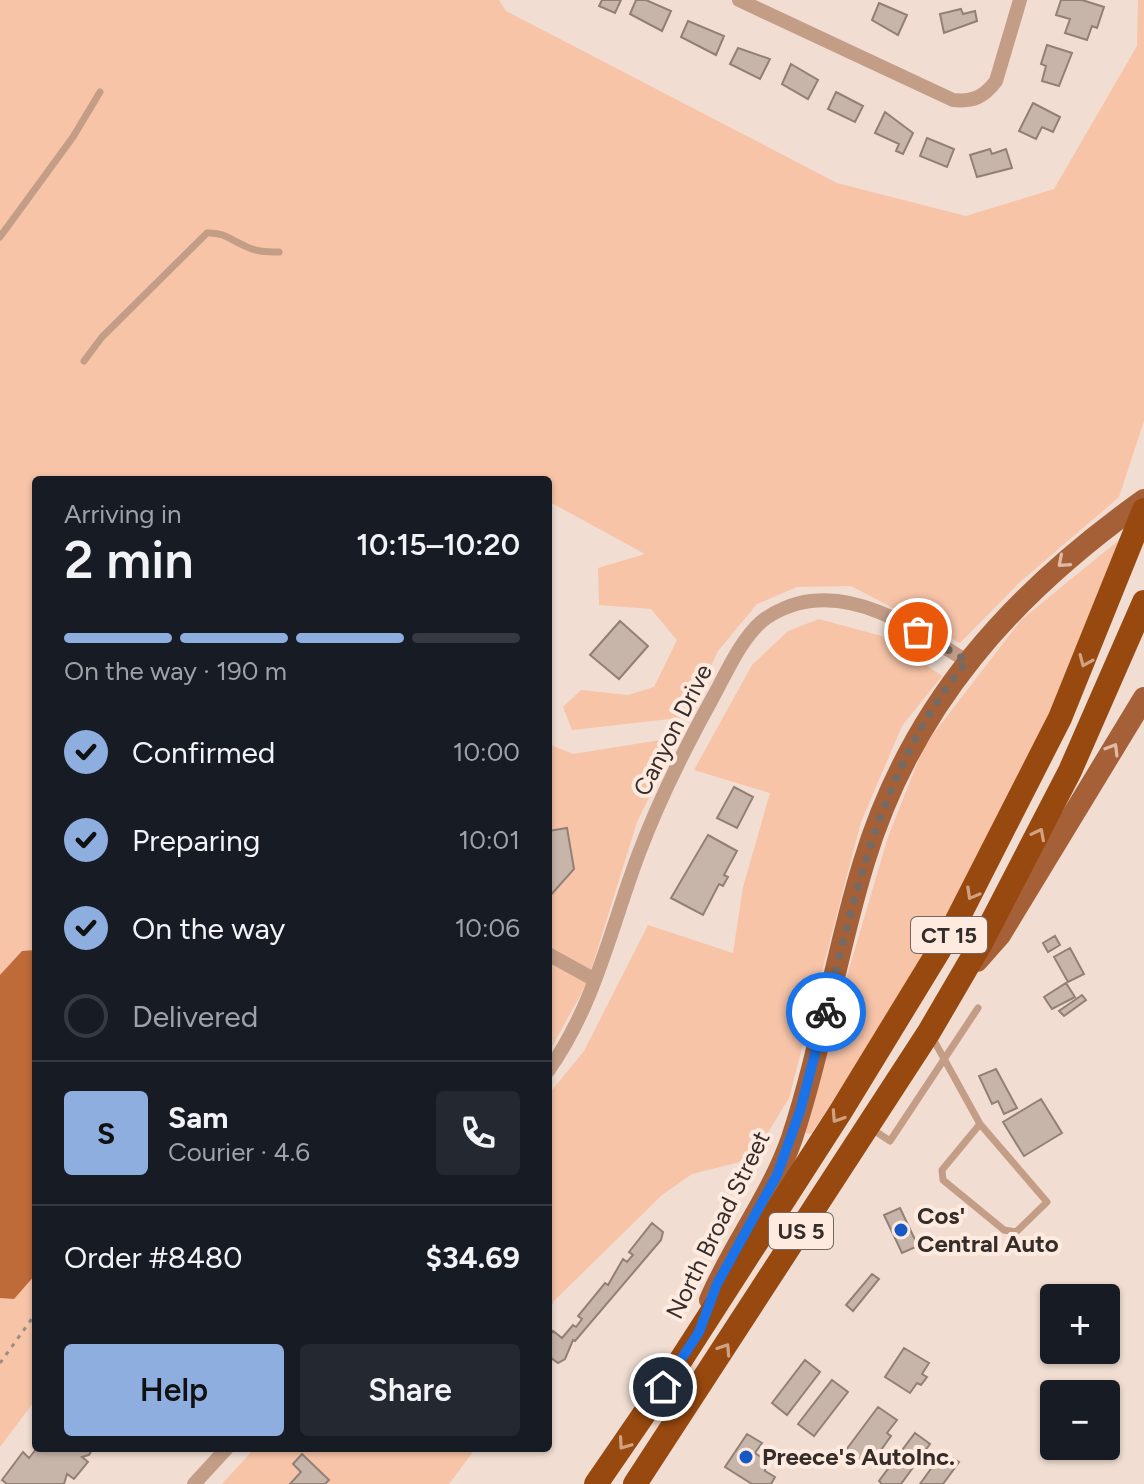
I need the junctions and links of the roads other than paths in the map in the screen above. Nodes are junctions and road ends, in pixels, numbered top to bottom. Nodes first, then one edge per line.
1 (739, 0) edge
2 (1020, 0) edge
3 (100, 92) dead end
4 (0, 237) edge
5 (279, 252) dead end
6 (84, 361) dead end
7 (1144, 500) edge
8 (1134, 512) edge
9 (1144, 602) edge
10 (967, 661) junction
11 (1144, 698) edge
12 (552, 956) edge
13 (962, 976) junction
14 (595, 980) junction
15 (978, 1008) dead end
16 (929, 1032) junction
17 (943, 1061) junction
18 (552, 1065) edge
19 (980, 1124) junction
20 (868, 1127) junction
21 (699, 1332) junction
22 (223, 1452) edge
23 (194, 1484) edge
24 (596, 1484) edge
25 (635, 1484) edge

1 - 2 street
3 - 4 lane
5 - 6 lane
7 - 8 main road, North Broad Street / US 5
8 -> 10 main road, North Broad Street / US 5
8 -> 21 highway, CT 15
13 -> 9 highway, CT 15
10 - 14 street, Canyon Drive
10 - 21 main road, North Broad Street / US 5
13 -> 11 main road, US 5
12 - 14 street
13 - 16 highway, US 5
14 - 18 street, Canyon Drive
15 - 17 lane
16 - 17 lane
16 - 20 highway, US 5
17 - 19 lane
17 - 20 lane
19 - 19 lane
25 -> 20 highway, US 5
21 -> 24 highway, North Broad Street / US 5
22 - 23 street

